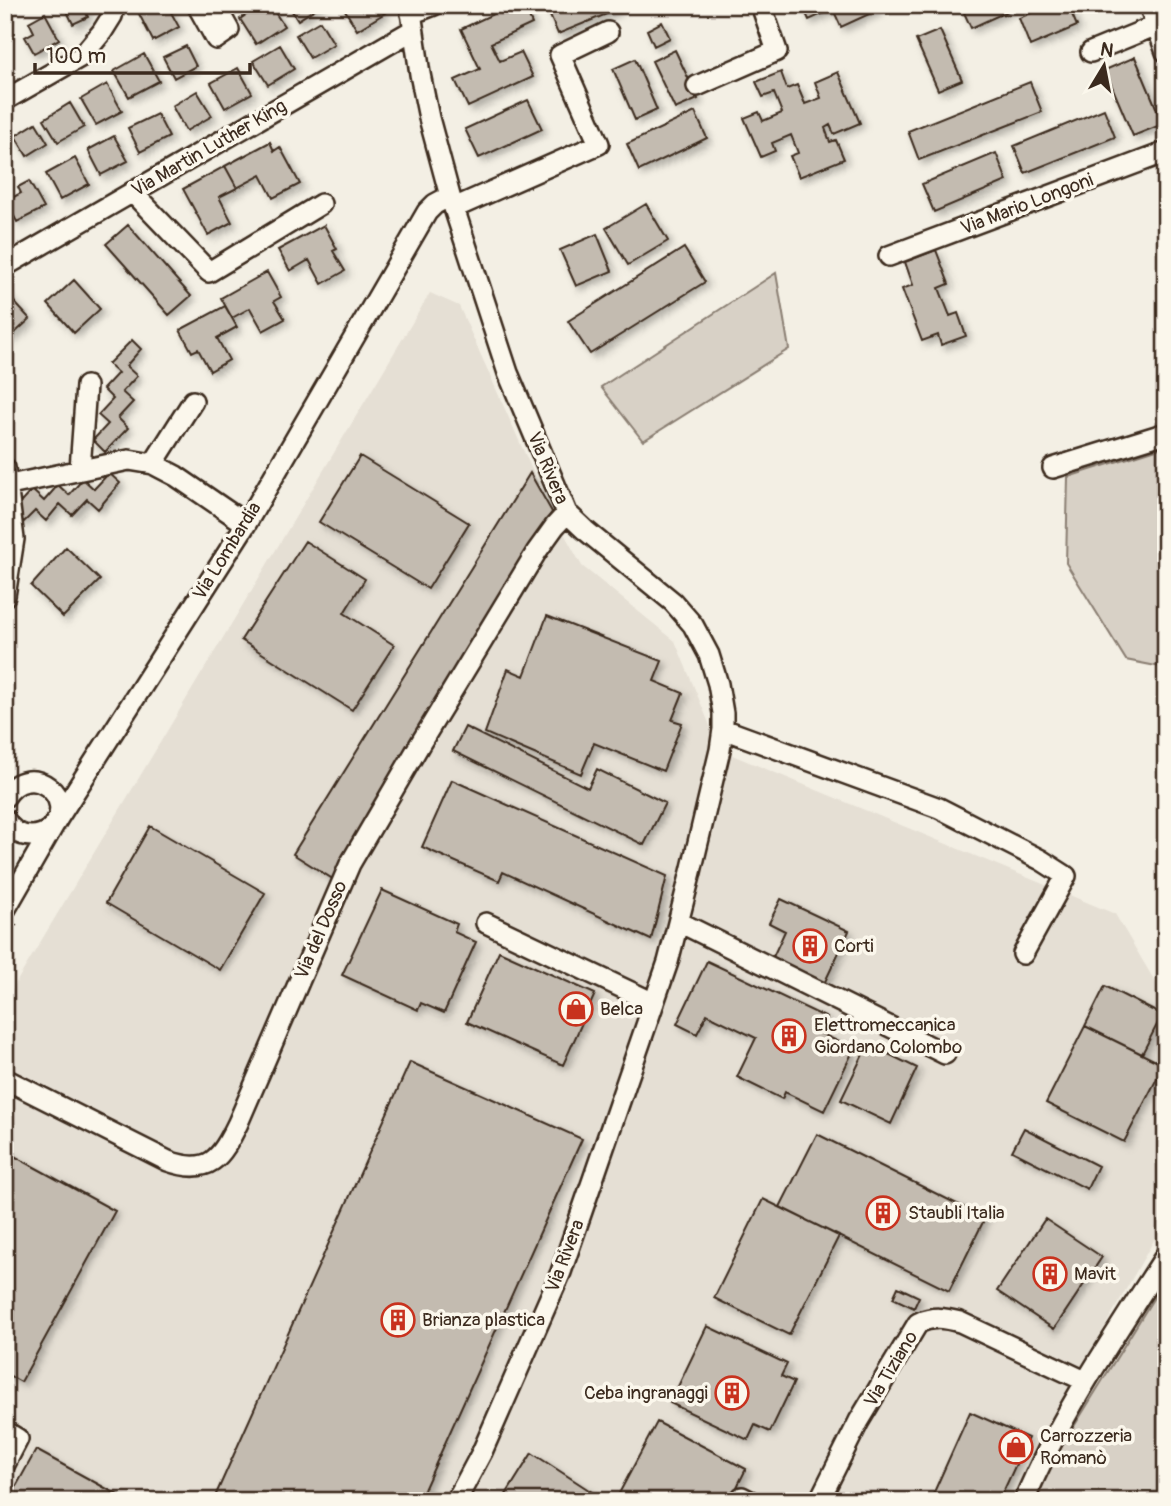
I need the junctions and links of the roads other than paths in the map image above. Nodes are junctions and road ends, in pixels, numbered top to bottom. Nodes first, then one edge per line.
1 (115, 5) edge
2 (197, 5) edge
3 (434, 5) edge
4 (761, 5) edge
5 (1149, 5) edge
6 (222, 8) edge
7 (412, 16) edge
8 (1157, 25) junction
9 (608, 32) dead end
10 (1091, 52) dead end
11 (1166, 52) edge
12 (697, 86) dead end
13 (5, 100) edge
14 (1166, 152) edge
15 (132, 192) junction
16 (452, 202) junction
17 (321, 204) dead end
18 (889, 256) dead end
19 (5, 266) edge
20 (86, 386) dead end
21 (193, 401) dead end
22 (1166, 433) edge
23 (153, 464) junction
24 (1053, 468) dead end
25 (80, 469) junction
26 (6, 480) edge
27 (567, 513) junction
28 (246, 524) junction
29 (5, 596) edge
30 (723, 729) junction
31 (5, 797) edge
32 (5, 818) edge
33 (55, 823) junction
34 (5, 910) edge
35 (679, 922) junction
36 (486, 923) dead end
37 (1023, 954) dead end
38 (654, 1003) junction
39 (945, 1054) dead end
40 (5, 1079) edge
41 (1166, 1255) edge
42 (1085, 1381) junction
43 (5, 1431) edge
44 (5, 1464) edge
45 (456, 1501) edge
46 (740, 1501) edge
47 (750, 1501) edge
48 (819, 1501) edge
49 (1024, 1501) edge

1 - 13 street
2 - 6 street
3 - 7 street, Via Martin Luther King
4 - 12 street
5 - 8 street
7 - 15 street, Via Martin Luther King
7 - 16 street, Via Rivera
8 - 10 street
8 - 11 street
9 - 16 street, Via Lombardia
14 - 18 street, Via Mario Longoni
15 - 17 street
15 - 19 street, Via Martin Luther King
16 - 27 street, Via Rivera
16 - 28 street, Via Lombardia
20 - 25 street
21 - 23 street
22 - 24 street
23 - 25 street
23 - 28 street
25 - 26 street
26 - 29 street
27 - 30 street, Via Rivera
27 - 40 street, Via del Dosso
28 - 33 street, Via Lombardia
30 - 35 street, Via Rivera
30 - 37 street
31 - 33 street
32 - 33 street
33 - 34 street, Via Lombardia
35 - 38 street, Via Rivera
35 - 39 street
36 - 38 street
38 - 45 street, Via Rivera
41 - 42 street
42 - 48 street, Via Tiziano
42 - 49 street
43 - 44 street
46 - 47 street

